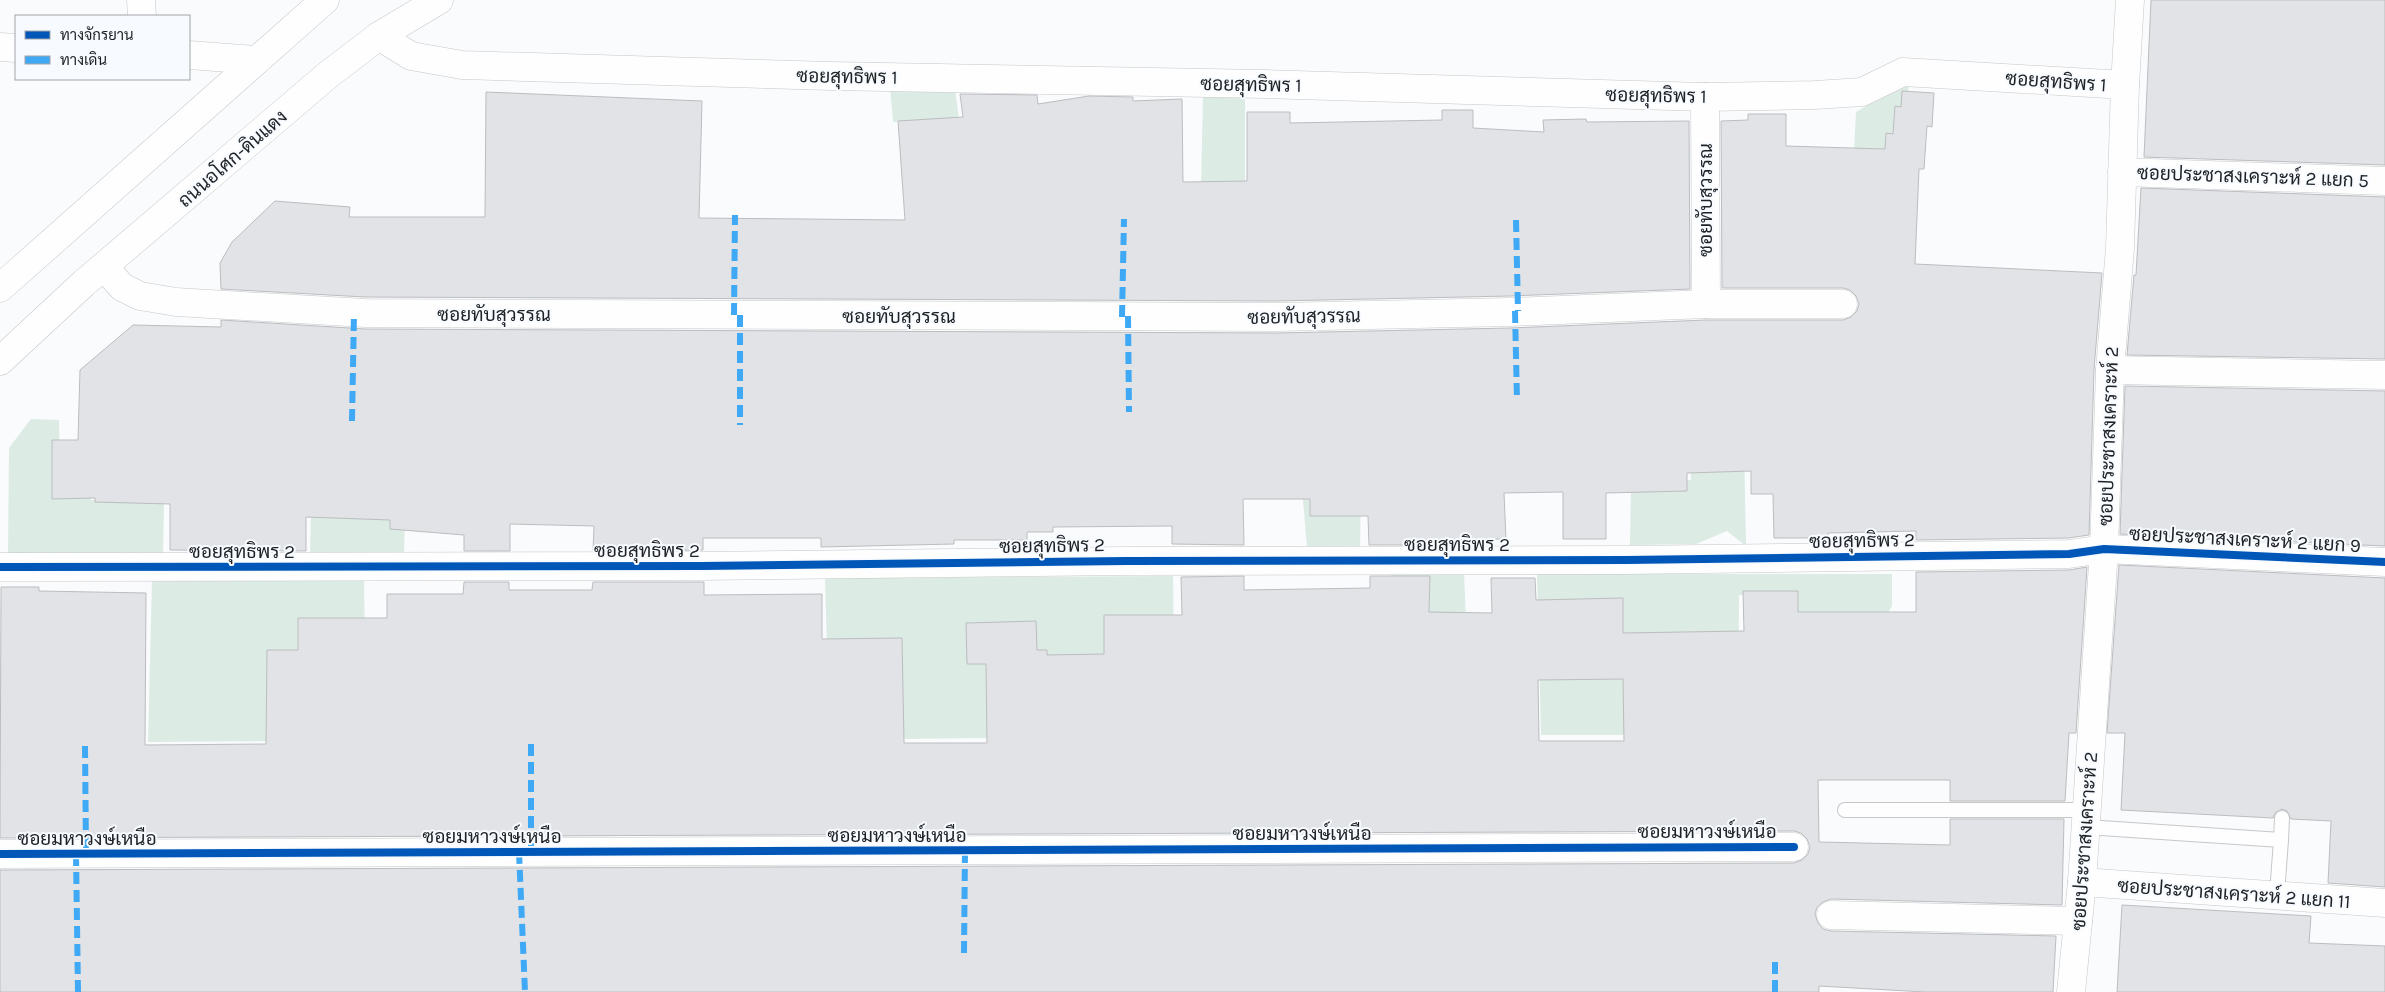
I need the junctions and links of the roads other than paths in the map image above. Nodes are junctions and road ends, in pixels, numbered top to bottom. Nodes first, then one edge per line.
1 (141, 0) edge
2 (325, 0) edge
3 (408, 0) edge
4 (439, 0) edge
5 (2130, 0) edge
6 (142, 15) edge
7 (380, 30) junction
8 (0, 47) edge
9 (15, 48) edge
10 (190, 55) edge
11 (256, 60) junction
12 (2125, 85) junction
13 (1705, 97) junction
14 (2122, 172) junction
15 (2385, 181) edge
16 (104, 267) junction
17 (0, 288) edge
18 (1706, 304) junction
19 (1843, 304) dead end
20 (35, 328) junction
21 (0, 361) edge
22 (2110, 370) junction
23 (0, 374) edge
24 (2385, 375) edge
25 (2104, 549) junction
26 (2385, 562) edge
27 (0, 566) edge
28 (1845, 810) dead end
29 (2086, 818) junction
30 (2282, 818) dead end
31 (2281, 840) junction
32 (1794, 847) dead end
33 (0, 854) edge
34 (2082, 882) junction
35 (2277, 894) junction
36 (2385, 903) edge
37 (1831, 914) dead end
38 (2078, 921) junction
39 (2071, 992) edge

1 - 6 street
2 - 11 street
3 - 7 street
4 - 7 street, ถนนอโศก-ดินแดง
5 - 12 street, ซอยประชาสงเคราะห์ 2
7 - 13 street, ซอยสุทธิพร 1
7 - 16 street, ถนนอโศก-ดินแดง
8 - 9 street
10 - 11 street
11 - 17 street
12 - 13 street, ซอยสุทธิพร 1
12 - 14 street, ซอยประชาสงเคราะห์ 2
13 - 18 street, ซอยทับสุวรรณ
14 - 15 street, ซอยประชาสงเคราะห์ 2 แยก 5
14 - 22 street, ซอยประชาสงเคราะห์ 2
16 - 18 street, ซอยทับสุวรรณ
16 - 20 street, ถนนอโศก-ดินแดง
18 - 19 street, ซอยทับสุวรรณ
20 - 21 street, ถนนอโศก-ดินแดง
20 - 23 street, ถนนอโศก-ดินแดง
22 - 24 street
22 - 25 street, ซอยประชาสงเคราะห์ 2
25 - 26 street, ซอยประชาสงเคราะห์ 2 แยก 9
25 - 27 street, ซอยสุทธิพร 2
25 - 29 street, ซอยประชาสงเคราะห์ 2
28 - 29 lane
29 - 31 lane
29 - 34 street, ซอยประชาสงเคราะห์ 2
30 - 31 lane
31 - 35 lane
32 - 33 street, ซอยมหาวงษ์เหนือ
34 - 35 street, ซอยประชาสงเคราะห์ 2 แยก 11
34 - 38 street, ซอยประชาสงเคราะห์ 2
35 - 36 street, ซอยประชาสงเคราะห์ 2 แยก 11
37 - 38 street
38 - 39 street, ซอยประชาสงเคราะห์ 2

